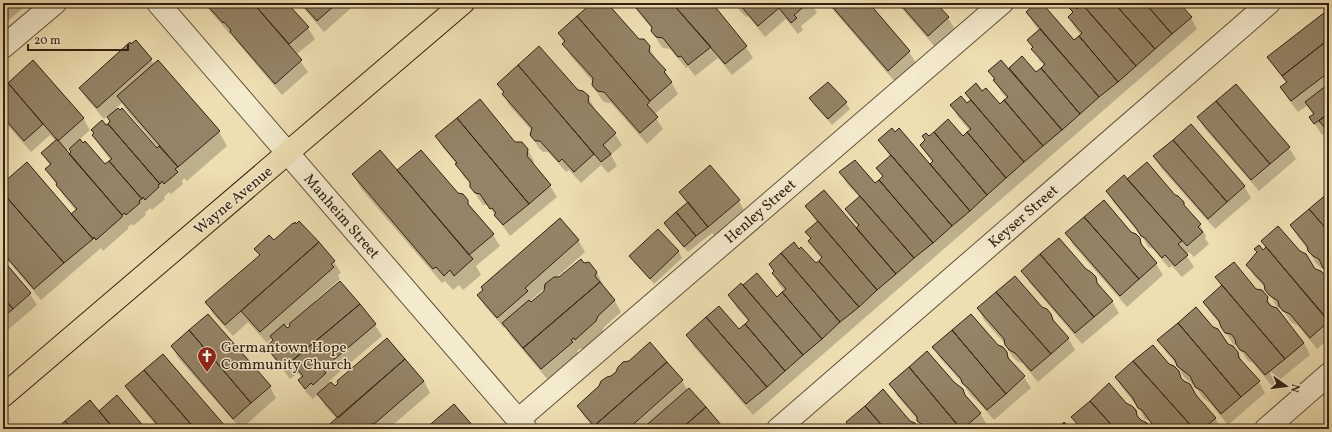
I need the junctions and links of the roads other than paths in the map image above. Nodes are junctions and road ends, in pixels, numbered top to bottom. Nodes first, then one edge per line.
1 (55, 3) edge
2 (158, 3) edge
3 (463, 3) edge
4 (1002, 3) edge
5 (1269, 3) edge
6 (3, 47) edge
7 (288, 153) junction
8 (1329, 374) edge
9 (3, 396) edge
10 (522, 424) edge
11 (778, 429) edge
12 (1266, 429) edge

1 - 6 street
2 - 7 street, Manheim Street
3 - 7 main road, Wayne Avenue
4 - 10 street, Henley Street
5 - 11 street, Keyser Street
7 - 9 main road, Wayne Avenue
7 - 10 street, Manheim Street
8 - 12 street

